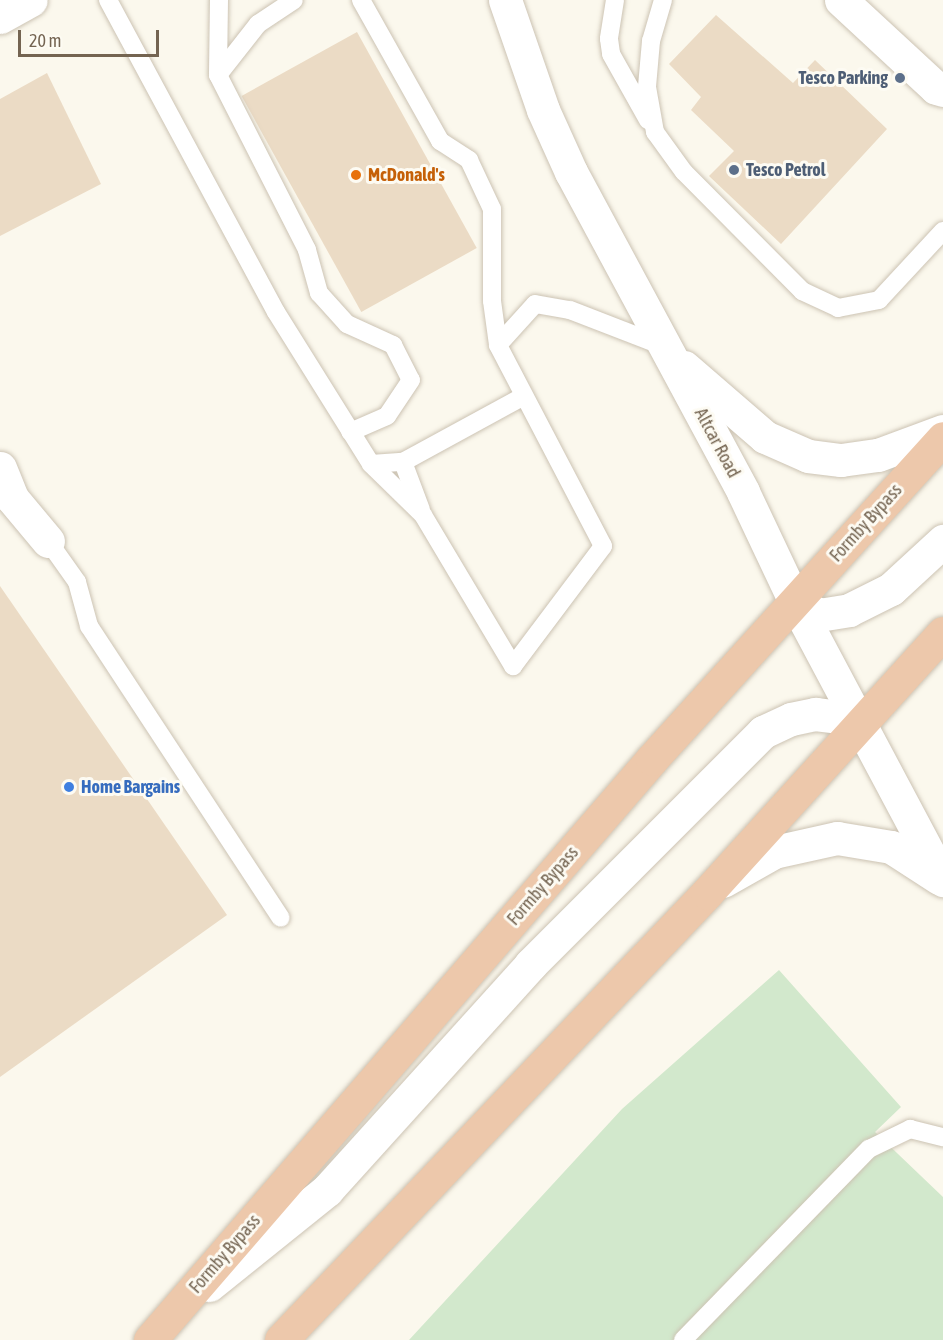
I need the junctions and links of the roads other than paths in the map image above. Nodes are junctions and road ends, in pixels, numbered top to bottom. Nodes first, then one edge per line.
1 (31, 0) edge
2 (108, 0) edge
3 (219, 0) edge
4 (294, 0) edge
5 (361, 0) edge
6 (506, 0) edge
7 (615, 0) edge
8 (663, 0) edge
9 (841, 0) edge
10 (0, 17) edge
11 (218, 75) junction
12 (943, 90) edge
13 (655, 132) junction
14 (943, 231) edge
15 (498, 345) junction
16 (666, 349) junction
17 (522, 397) junction
18 (943, 431) edge
19 (350, 432) junction
20 (943, 438) edge
21 (403, 462) junction
22 (370, 464) junction
23 (4, 491) edge
24 (423, 515) junction
25 (48, 541) joint
26 (943, 541) edge
27 (795, 602) junction
28 (943, 633) edge
29 (861, 727) junction
30 (943, 880) edge
31 (707, 893) junction
32 (281, 918) dead end
33 (943, 1137) edge
34 (174, 1313) junction
35 (150, 1340) edge
36 (281, 1340) edge
37 (683, 1340) edge

1 - 10 main road
2 - 19 lane
3 - 11 lane
4 - 11 lane
5 - 15 lane
6 - 16 main road, Altcar Road
7 - 13 lane
8 - 13 lane
9 - 12 main road
11 - 19 lane
13 - 14 lane
15 - 16 lane
15 - 17 lane
16 - 18 main road
16 - 27 main road, Altcar Road
17 - 21 lane
17 - 24 lane
19 - 22 lane
20 - 27 highway, Formby Bypass
21 - 22 lane
21 - 24 lane
22 - 24 lane
23 - 25 main road
25 - 32 lane
26 - 27 main road
27 - 29 main road, Altcar Road
27 - 34 highway, Formby Bypass
28 - 29 highway
29 - 30 main road, Altcar Road
29 - 31 highway
29 - 34 main road
30 - 31 main road
31 - 36 highway
33 - 37 lane
34 - 35 highway, Formby Bypass

